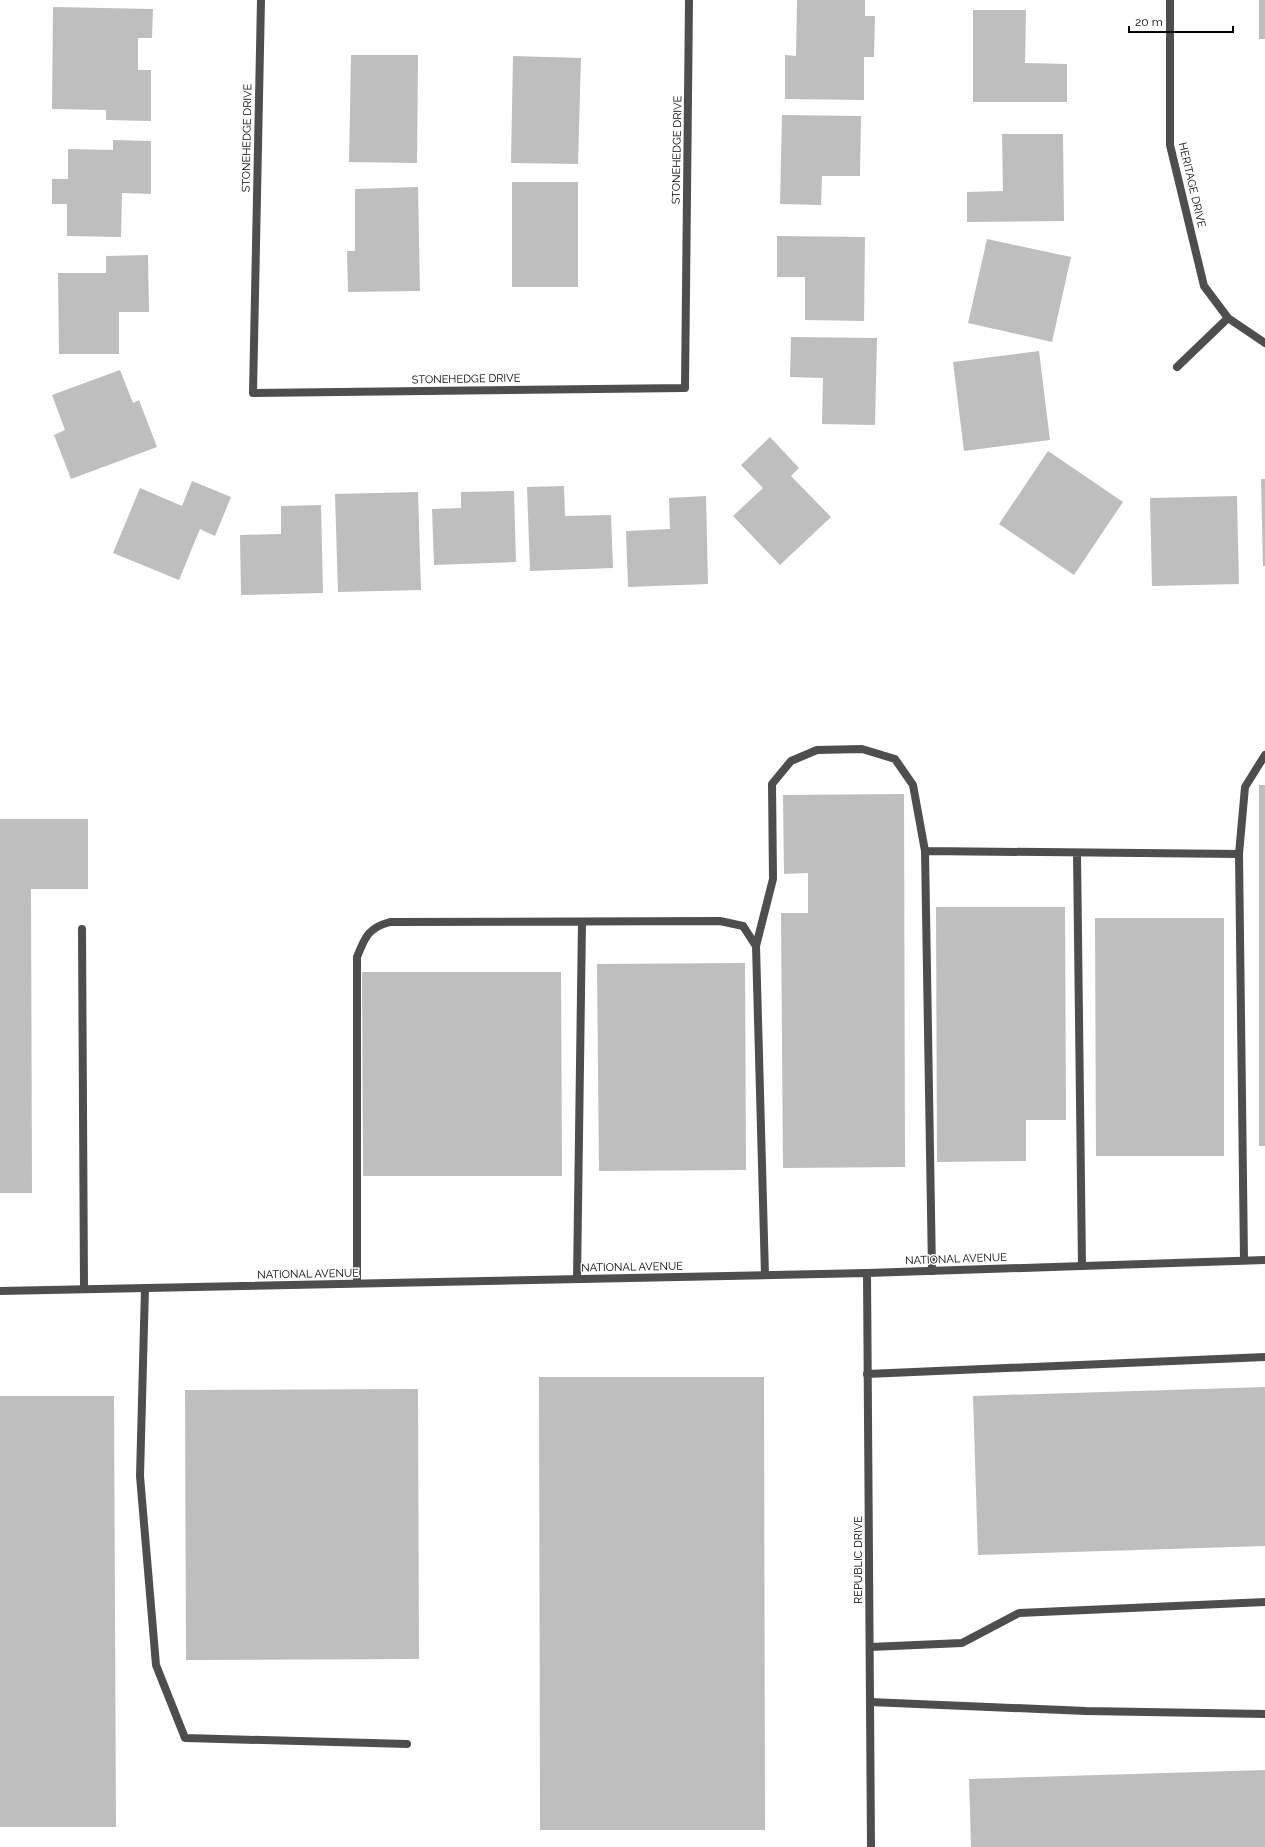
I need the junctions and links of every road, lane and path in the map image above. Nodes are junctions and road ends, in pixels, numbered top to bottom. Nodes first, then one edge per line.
1 (261, 0) edge
2 (689, 0) edge
3 (1170, 0) edge
4 (1228, 318) junction
5 (1265, 343) edge
6 (1177, 367) dead end
7 (1265, 755) edge
8 (924, 851) junction
9 (1077, 854) junction
10 (1239, 854) junction
11 (582, 922) junction
12 (82, 929) dead end
13 (756, 946) junction
14 (1244, 1260) junction
15 (1265, 1260) edge
16 (1082, 1266) junction
17 (932, 1271) junction
18 (867, 1273) junction
19 (766, 1275) junction
20 (578, 1279) junction
21 (357, 1284) junction
22 (145, 1288) junction
23 (84, 1289) junction
24 (0, 1291) edge
25 (1265, 1357) edge
26 (868, 1374) junction
27 (1265, 1602) edge
28 (870, 1648) junction
29 (870, 1702) junction
30 (1265, 1714) edge
31 (407, 1744) dead end
32 (871, 1847) edge

1 - 2 street, STONEHEDGE DRIVE
3 - 4 street, HERITAGE DRIVE
4 - 5 street, HERITAGE DRIVE
4 - 6 street
7 - 10 street
8 - 9 street
8 - 13 street
8 - 17 street
9 - 10 street
9 - 16 street
10 - 14 street
11 - 13 street
11 - 20 street
11 - 21 street
12 - 23 street
13 - 19 street
14 - 15 street, NATIONAL AVENUE
14 - 16 street, NATIONAL AVENUE
16 - 17 street, NATIONAL AVENUE
17 - 18 street, NATIONAL AVENUE
18 - 19 street, NATIONAL AVENUE
18 - 26 street, REPUBLIC DRIVE
19 - 20 street, NATIONAL AVENUE
20 - 21 street, NATIONAL AVENUE
21 - 22 street, NATIONAL AVENUE
22 - 23 street, NATIONAL AVENUE
22 - 31 street
23 - 24 street, NATIONAL AVENUE
25 - 26 street
26 - 28 street, REPUBLIC DRIVE
27 - 28 street
28 - 29 street, REPUBLIC DRIVE
29 - 30 street
29 - 32 street, REPUBLIC DRIVE

